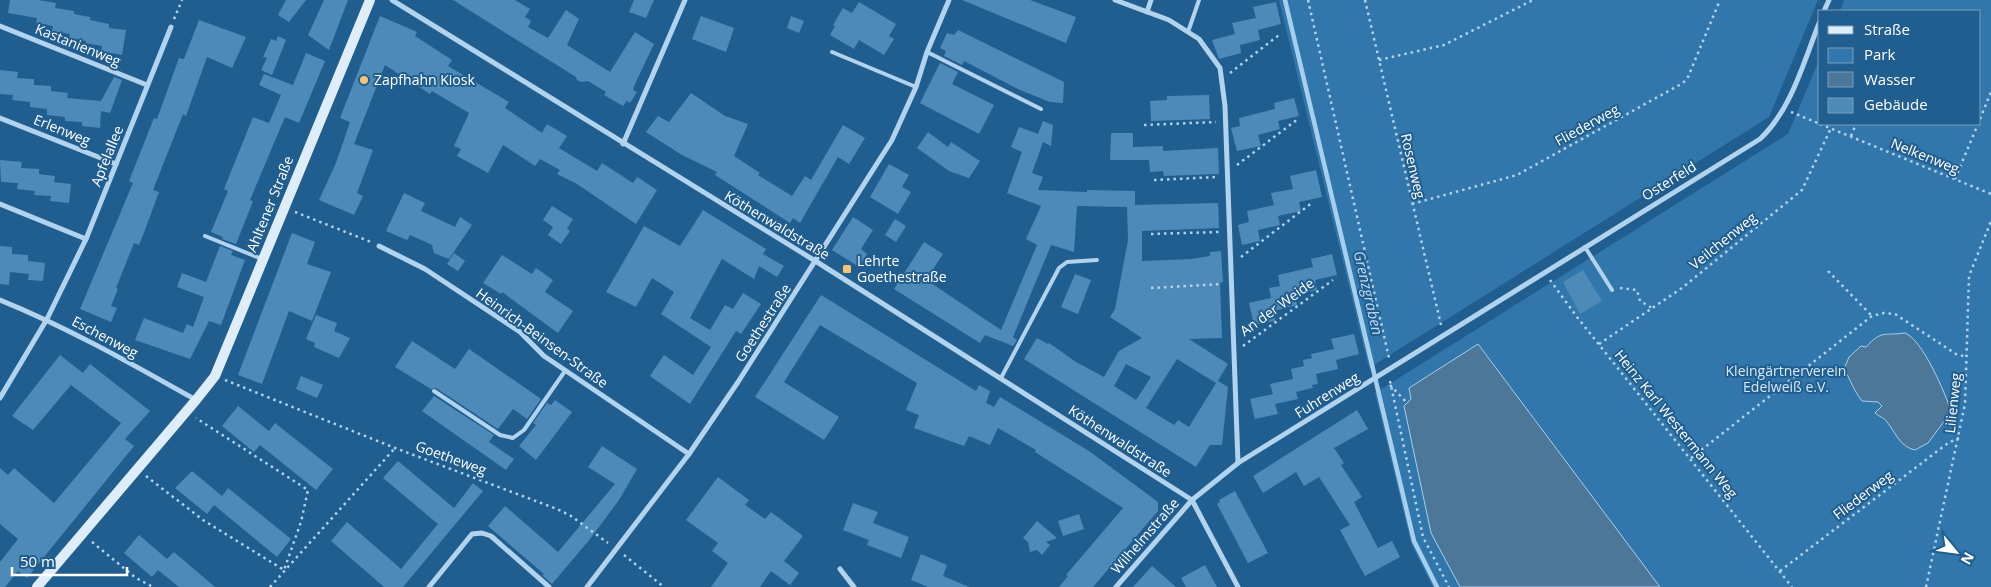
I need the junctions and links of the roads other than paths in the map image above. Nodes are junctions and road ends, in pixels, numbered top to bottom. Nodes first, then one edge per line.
1 (370, 0) edge
2 (392, 0) edge
3 (685, 0) edge
4 (949, 0) edge
5 (1115, 0) edge
6 (1151, 0) edge
7 (1199, 0) edge
8 (1147, 12) junction
9 (0, 26) edge
10 (1818, 26) edge
11 (171, 27) road end
12 (1188, 32) junction
13 (832, 52) dead end
14 (926, 52) junction
15 (147, 85) junction
16 (916, 87) junction
17 (1041, 109) dead end
18 (0, 118) edge
19 (623, 144) junction
20 (116, 164) junction
21 (0, 204) edge
22 (205, 236) dead end
23 (86, 239) junction
24 (379, 246) road end
25 (1585, 247) junction
26 (262, 259) junction
27 (1097, 260) dead end
28 (816, 262) junction
29 (1612, 290) road end
30 (0, 300) edge
31 (1478, 314) joint
32 (47, 319) junction
33 (565, 370) junction
34 (1001, 378) junction
35 (434, 391) dead end
36 (0, 398) edge
37 (196, 400) junction
38 (689, 454) junction
39 (1238, 463) junction
40 (1192, 500) junction
41 (840, 569) dead end
42 (37, 587) edge
43 (429, 587) edge
44 (549, 587) edge
45 (587, 587) edge
46 (854, 587) edge
47 (1116, 587) edge
48 (1238, 587) edge

1 - 26 main road, Ahltener Straße
2 - 19 street, Köthenwaldstraße
3 - 19 street
4 - 14 street, Goethestraße
5 - 8 street, An der Weide
6 - 8 street
7 - 12 lane
8 - 12 street, An der Weide
9 - 15 street, Kastanienweg
10 - 25 street, Osterfeld
11 - 15 street, Apfelallee
12 - 39 street, An der Weide
13 - 16 lane
14 - 16 street, Goethestraße
14 - 17 lane
15 - 20 street, Apfelallee
16 - 28 street, Goethestraße
18 - 20 street, Erlenweg
19 - 28 street, Köthenwaldstraße
20 - 23 street, Apfelallee
21 - 23 street
22 - 26 lane
23 - 32 street, Apfelallee
24 - 33 street, Heinrich-Beinsen-Straße
25 - 29 lane
25 - 31 street, Osterfeld
26 - 37 main road, Ahltener Straße
27 - 34 lane
28 - 34 street, Köthenwaldstraße
28 - 38 street, Goethestraße
30 - 32 street, Eschenweg
31 - 39 street, Fuhrenweg
32 - 36 street, Apfelallee
32 - 37 street, Eschenweg
33 - 35 lane
33 - 38 street, Heinrich-Beinsen-Straße
34 - 40 street, Köthenwaldstraße
37 - 42 main road, Ahltener Straße
38 - 45 street, Goethestraße
39 - 40 street, Fuhrenweg
40 - 47 street, Wilhelmstraße
40 - 48 street, Köthenwaldstraße
41 - 46 street
43 - 44 street

